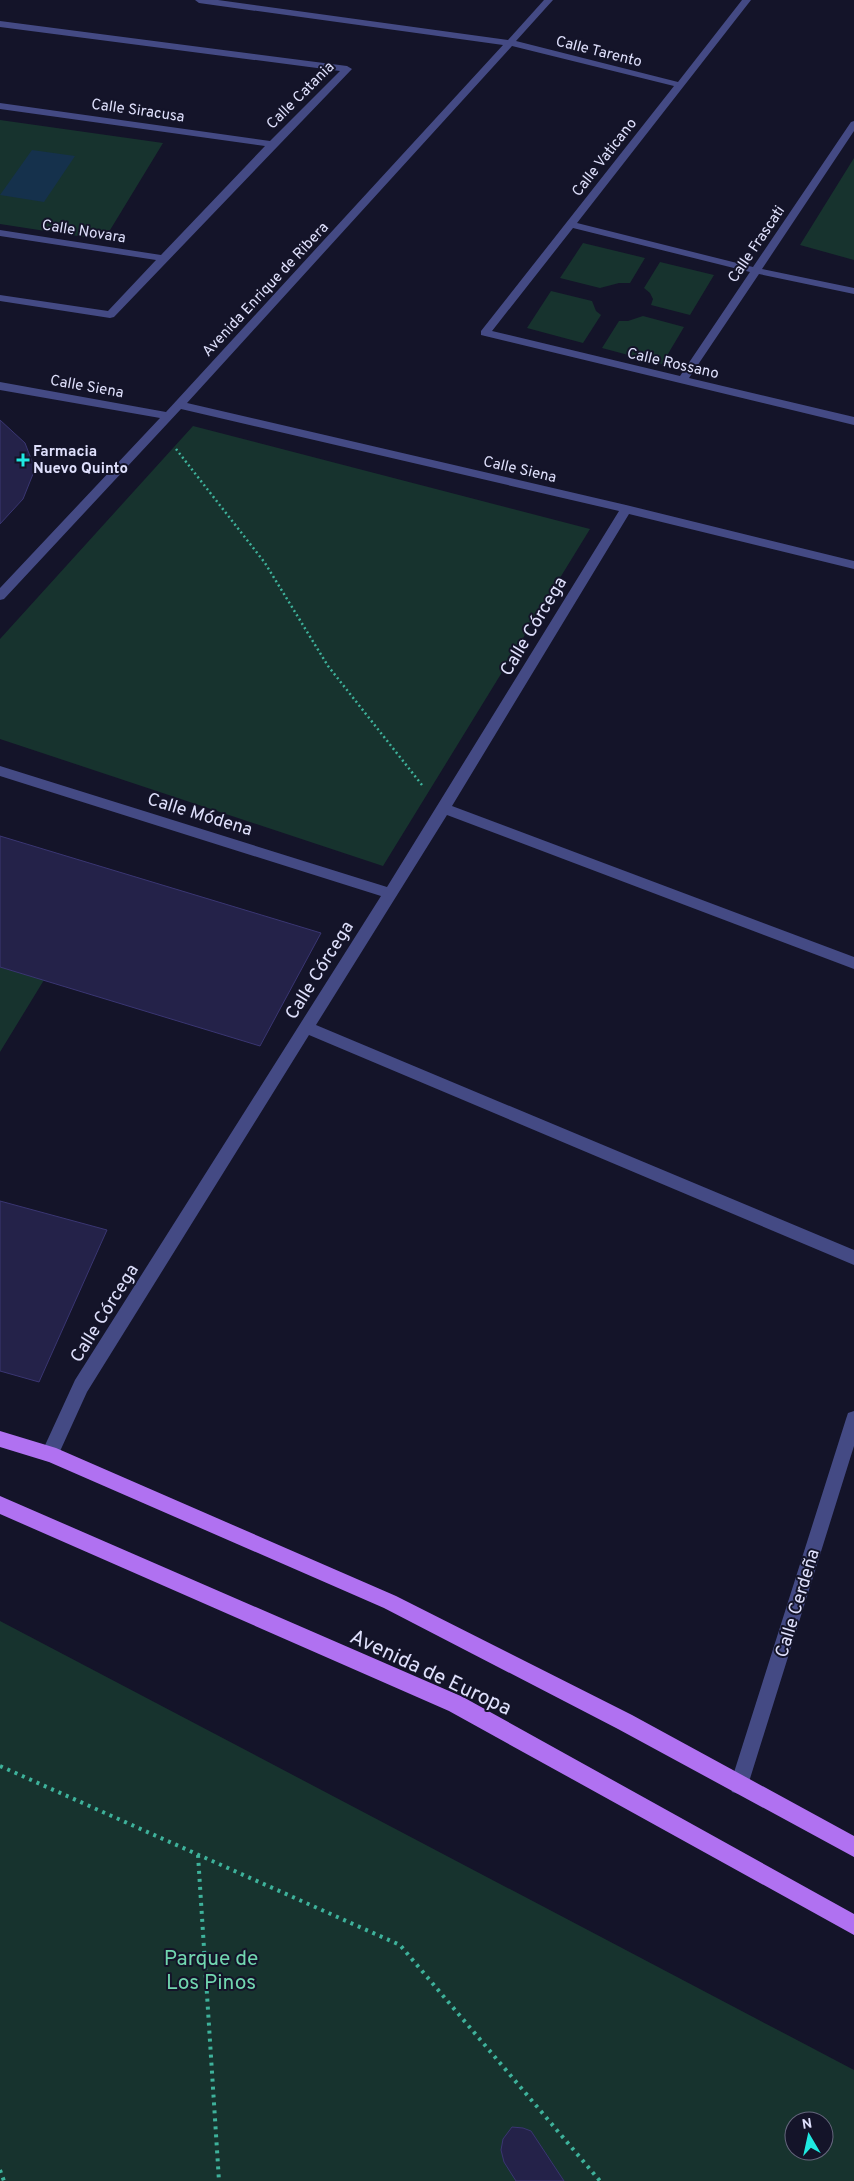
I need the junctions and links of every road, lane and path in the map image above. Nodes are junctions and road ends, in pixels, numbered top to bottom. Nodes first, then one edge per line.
1 (198, 0) edge
2 (549, 0) edge
3 (747, 0) edge
4 (0, 24) edge
5 (512, 43) junction
6 (680, 85) junction
7 (0, 106) edge
8 (854, 124) edge
9 (272, 144) junction
10 (569, 224) junction
11 (0, 232) edge
12 (155, 246) dead end
13 (162, 258) junction
14 (757, 271) junction
15 (854, 291) edge
16 (0, 298) edge
17 (485, 333) joint
18 (682, 381) junction
19 (0, 386) edge
20 (179, 405) junction
21 (168, 416) junction
22 (854, 421) edge
23 (174, 447) dead end
24 (626, 509) junction
25 (854, 565) edge
26 (0, 596) edge
27 (0, 771) edge
28 (428, 792) dead end
29 (444, 808) junction
30 (389, 893) junction
31 (854, 963) edge
32 (306, 1027) junction
33 (854, 1258) edge
34 (854, 1419) edge
35 (0, 1439) edge
36 (50, 1454) junction
37 (0, 1505) edge
38 (0, 1766) edge
39 (739, 1785) junction
40 (854, 1847) edge
41 (198, 1855) junction
42 (854, 1925) edge
43 (0, 2170) edge
44 (4, 2181) edge
45 (220, 2181) edge
46 (600, 2181) edge

1 - 5 street, Calle Tarento
2 - 5 street, Avenida Enrique de Ribera
3 - 6 street, Calle Vaticano
4 - 9 street, Calle Catania
5 - 6 street, Calle Tarento
5 - 20 street, Avenida Enrique de Ribera
6 - 10 street, Calle Vaticano
7 - 9 street, Calle Siracusa
8 - 14 street, Calle Frascati
9 - 13 street, Calle Catania
10 - 14 street
10 - 17 street, Calle Vaticano
11 - 13 street, Calle Novara
12 - 13 street
13 - 16 street, Calle Catania
14 - 15 street
14 - 18 street, Calle Frascati
17 - 18 street, Calle Rossano
18 - 22 street, Calle Rossano
19 - 21 street, Calle Siena
20 - 21 street, Avenida Enrique de Ribera
20 - 24 street, Calle Siena
21 - 26 street, Avenida Enrique de Ribera
23 - 28 path
24 - 25 street, Calle Siena
24 - 29 street, Calle Córcega
27 - 30 street, Calle Módena
29 - 30 street, Calle Córcega
29 - 31 street
30 - 32 street, Calle Córcega
32 - 33 street
32 - 36 street, Calle Córcega
34 - 39 street, Calle Cerdeña
35 - 36 main road
36 - 39 main road
37 - 42 main road, Avenida de Europa
38 - 41 path
39 - 40 main road
41 - 45 path
41 - 46 path
43 - 44 path

